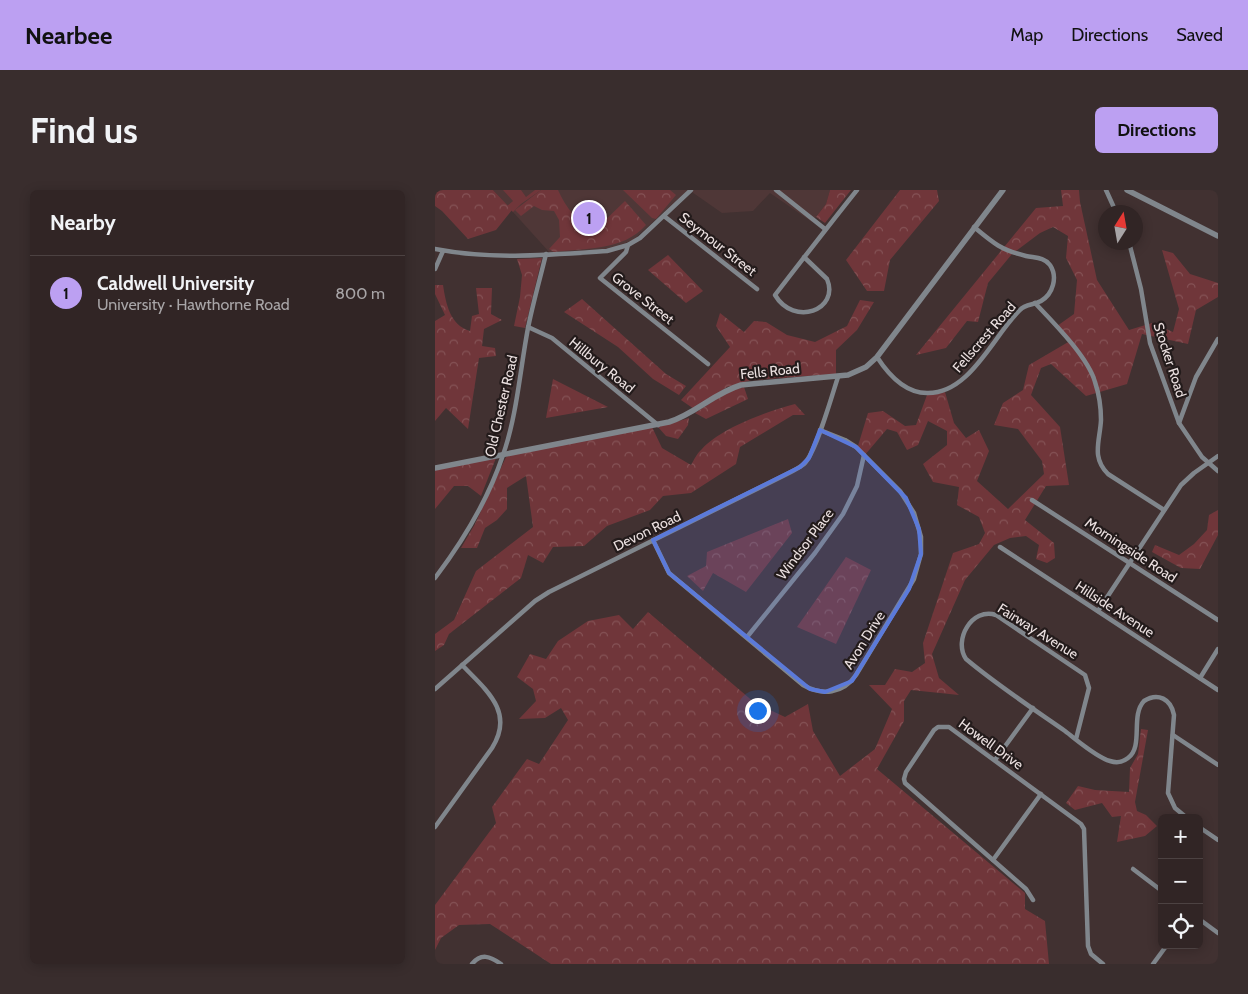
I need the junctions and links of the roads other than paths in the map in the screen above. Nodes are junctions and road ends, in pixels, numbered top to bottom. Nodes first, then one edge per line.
1 (691, 190) edge
2 (776, 190) edge
3 (857, 190) edge
4 (1003, 190) edge
5 (1106, 190) edge
6 (1127, 190) edge
7 (1114, 205) edge
8 (664, 216) junction
9 (974, 227) junction
10 (825, 229) junction
11 (1218, 236) edge
12 (628, 245) junction
13 (435, 249) edge
14 (1131, 250) edge
15 (443, 251) junction
16 (547, 254) junction
17 (804, 257) junction
18 (435, 269) edge
19 (757, 289) dead end
20 (1035, 303) junction
21 (528, 327) junction
22 (1218, 339) edge
23 (877, 357) junction
24 (708, 364) dead end
25 (838, 377) junction
26 (1179, 423) junction
27 (658, 425) junction
28 (820, 430) junction
29 (503, 455) junction
30 (864, 455) junction
31 (1218, 456) edge
32 (1208, 462) junction
33 (435, 468) edge
34 (1218, 471) edge
35 (1032, 500) dead end
36 (1165, 510) junction
37 (653, 540) junction
38 (1000, 547) dead end
39 (1130, 563) junction
40 (435, 578) edge
41 (1098, 611) junction
42 (1218, 620) edge
43 (747, 637) junction
44 (1218, 649) edge
45 (462, 665) junction
46 (1200, 678) junction
47 (435, 688) edge
48 (1218, 690) edge
49 (1033, 708) junction
50 (1173, 735) junction
51 (1076, 739) junction
52 (995, 760) junction
53 (1218, 764) edge
54 (1041, 794) junction
55 (1182, 814) edge
56 (435, 827) edge
57 (1203, 830) edge
58 (1218, 840) edge
59 (993, 860) junction
60 (1133, 869) dead end
61 (1158, 887) edge
62 (1033, 900) dead end
63 (1203, 922) edge
64 (1218, 933) edge
65 (1164, 949) edge
66 (472, 964) edge
67 (501, 964) edge
68 (1103, 964) edge
69 (1153, 964) edge

1 - 8 street
2 - 10 street
3 - 10 street
4 - 9 street, Fells Road
5 - 7 street
6 - 11 street
8 - 12 street
8 - 19 street, Seymour Street
9 - 20 street, Fellscrest Road
9 - 23 street, Fells Road
10 - 17 street
12 - 16 street
12 - 24 street, Grove Street
13 - 15 street
14 - 26 street, Stocker Road
15 - 16 street
15 - 18 street
16 - 21 street, Old Chester Road
17 - 17 street
20 - 23 street, Fellscrest Road
20 - 36 street
21 - 27 street, Hillbury Road
21 - 29 street, Old Chester Road
22 - 26 street
23 - 25 street, Fells Road
25 - 27 street, Fells Road
25 - 28 street, Devon Road
26 - 32 street, Stocker Road
27 - 29 street, Fells Road
28 - 30 street, Avon Drive
28 - 37 street, Devon Road
29 - 33 street, Fells Road
29 - 40 street, Old Chester Road
30 - 43 street, Windsor Place
30 - 43 street, Avon Drive
31 - 32 street
32 - 34 street, Stocker Road
32 - 36 street
35 - 39 street, Morningside Road
36 - 39 street
37 - 43 street, Avon Drive
37 - 45 street, Devon Road
38 - 41 street, Hillside Avenue
39 - 41 street
39 - 42 street, Morningside Road
41 - 46 street, Hillside Avenue
44 - 46 street
45 - 47 street, Devon Road
45 - 56 street
46 - 48 street, Hillside Avenue
49 - 51 street, Fairway Avenue
49 - 51 street, Fairway Avenue
49 - 52 street
50 - 51 street, Fairway Avenue
50 - 53 street
50 - 55 street, Fairway Avenue
52 - 54 street, Howell Drive
52 - 59 street, Howell Drive
54 - 59 street
54 - 68 street, Howell Drive
57 - 58 street
59 - 62 street, Howell Drive
60 - 61 street
63 - 64 street
65 - 69 street
66 - 67 street

